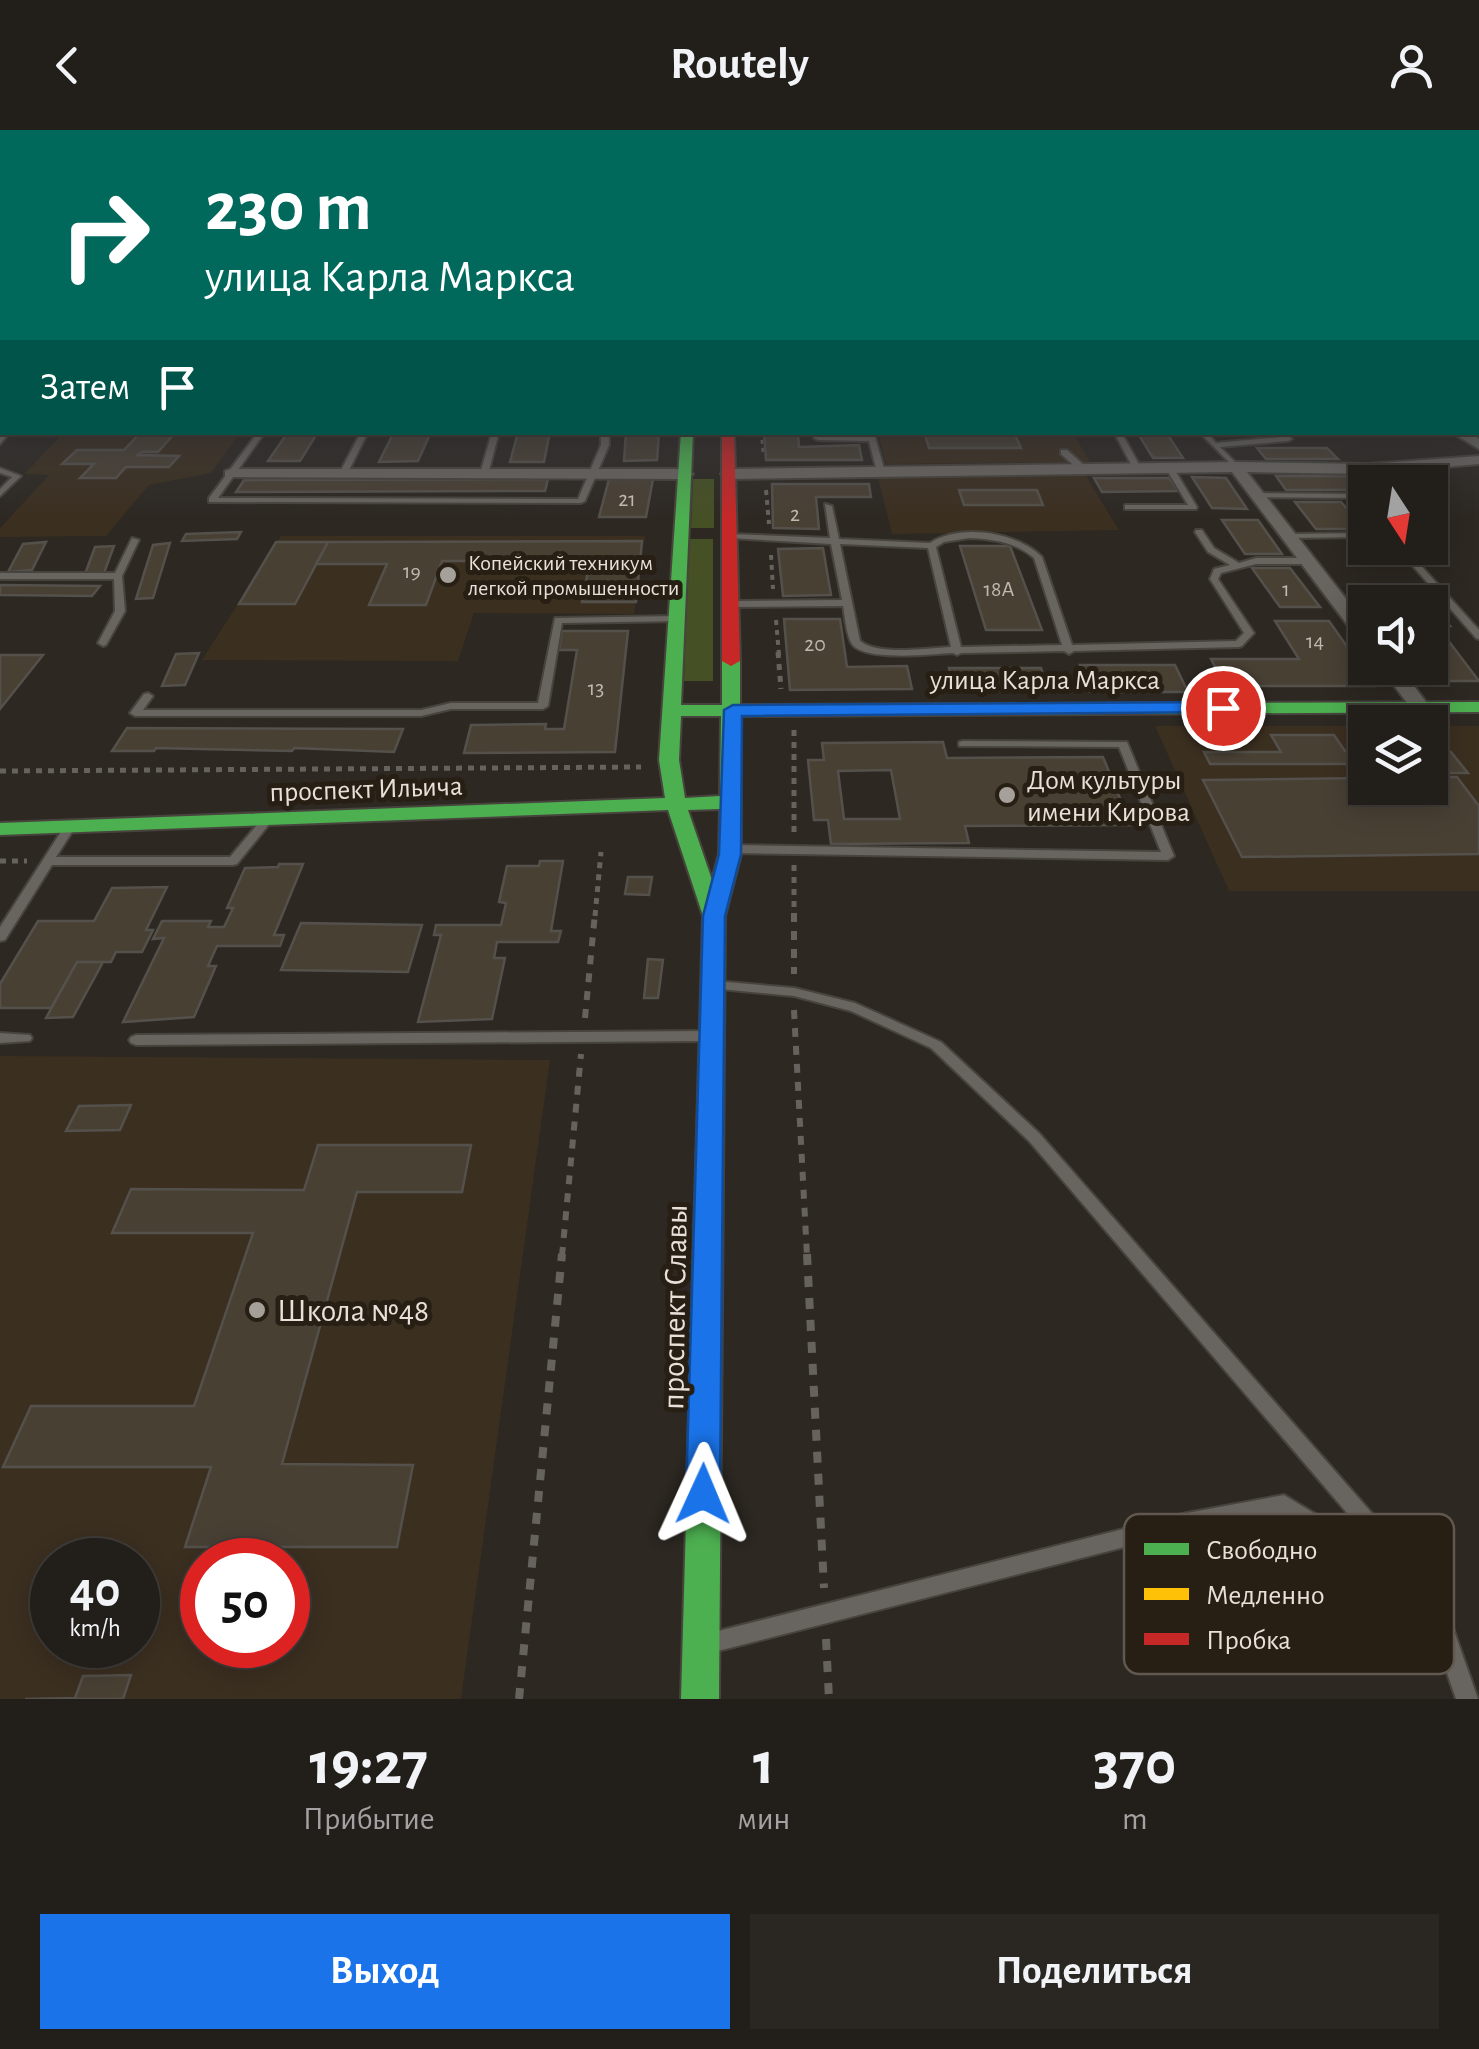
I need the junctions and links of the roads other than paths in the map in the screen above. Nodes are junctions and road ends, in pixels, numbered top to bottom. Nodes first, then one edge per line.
1 (260, 435) edge
2 (364, 435) edge
3 (495, 435) edge
4 (605, 435) edge
5 (687, 435) edge
6 (728, 435) edge
7 (818, 435) edge
8 (1119, 435) edge
9 (1205, 435) edge
10 (1282, 435) edge
11 (1214, 444) junction
12 (1064, 452) dead end
13 (1479, 460) edge
14 (1169, 467) junction
15 (1236, 467) junction
16 (1137, 468) junction
17 (1083, 469) junction
18 (0, 470) edge
19 (881, 472) junction
20 (230, 474) junction
21 (344, 474) junction
22 (484, 474) junction
23 (591, 474) junction
24 (684, 474) junction
25 (729, 474) junction
26 (0, 494) edge
27 (1258, 495) junction
28 (1348, 496) edge
29 (828, 506) dead end
30 (1128, 507) dead end
31 (1199, 532) dead end
32 (1348, 535) edge
33 (706, 536) junction
34 (1289, 536) junction
35 (135, 540) dead end
36 (832, 542) junction
37 (932, 546) junction
38 (1308, 561) junction
39 (1236, 565) junction
40 (1416, 565) edge
41 (0, 576) edge
42 (118, 576) junction
43 (846, 603) junction
44 (731, 604) junction
45 (1348, 613) edge
46 (676, 619) junction
47 (1479, 636) edge
48 (103, 643) dead end
49 (1070, 650) junction
50 (957, 652) junction
51 (1403, 685) edge
52 (148, 696) dead end
53 (1418, 705) edge
54 (1348, 707) edge
55 (1448, 707) edge
56 (1479, 707) edge
57 (733, 710) junction
58 (671, 711) junction
59 (963, 744) dead end
60 (733, 802) junction
61 (676, 805) junction
62 (265, 822) junction
63 (0, 829) edge
64 (68, 829) junction
65 (730, 849) junction
66 (48, 861) junction
67 (714, 916) junction
68 (0, 937) edge
69 (714, 984) junction
70 (713, 1036) junction
71 (0, 1038) edge
72 (25, 1038) dead end
73 (136, 1040) dead end
74 (1230, 1514) edge
75 (1300, 1514) edge
76 (1360, 1514) edge
77 (1124, 1538) edge
78 (700, 1646) junction
79 (1454, 1660) edge
80 (700, 1699) edge
81 (1467, 1699) edge

1 - 20 lane
2 - 21 lane
3 - 22 lane
4 - 23 lane
5 - 24 main road, проспект Славы
6 - 25 main road, проспект Славы
7 - 19 lane
8 - 16 lane
9 - 11 lane
10 - 11 lane
11 - 15 lane
12 - 17 lane
13 - 15 street
14 - 15 street
14 - 16 street
14 - 30 lane
15 - 27 street
16 - 17 street
17 - 19 street
18 - 26 lane
19 - 25 street
20 - 21 street
20 - 23 lane
21 - 22 street
22 - 23 street
23 - 24 street
24 - 25 main road
24 - 33 main road, проспект Славы
25 - 33 main road, проспект Славы
27 - 28 lane
27 - 34 street
29 - 36 lane
31 - 39 lane
32 - 34 lane
33 - 36 lane
33 - 44 main road, проспект Славы
33 - 46 main road, проспект Славы
34 - 38 street
35 - 42 lane
36 - 37 lane
36 - 43 lane
37 - 49 lane
37 - 50 lane
38 - 39 lane
38 - 45 street
39 - 49 lane
40 - 47 lane
41 - 42 lane
42 - 48 lane
43 - 44 lane
43 - 50 lane
44 - 57 main road, проспект Славы
46 - 52 lane
46 - 58 main road, проспект Славы
49 - 50 lane
51 - 53 street
54 - 57 main road, улица Карла Маркса
55 - 56 main road, улица Карла Маркса
57 - 58 main road, улица Карла Маркса
57 - 60 main road, проспект Славы
58 - 61 main road, проспект Славы
59 - 65 lane
60 - 61 main road, проспект Ильича
60 - 65 main road, проспект Славы
61 - 62 main road, проспект Ильича
61 - 67 main road, проспект Славы
62 - 64 main road, проспект Ильича
62 - 66 lane
63 - 64 main road, проспект Ильича
64 - 66 lane
65 - 67 main road, проспект Славы
66 - 68 lane
67 - 69 main road, проспект Славы
69 - 70 main road, проспект Славы
69 - 76 lane
70 - 73 lane
70 - 78 main road, проспект Славы
71 - 72 lane
74 - 75 lane
77 - 78 lane
78 - 80 main road, проспект Славы
79 - 81 lane

